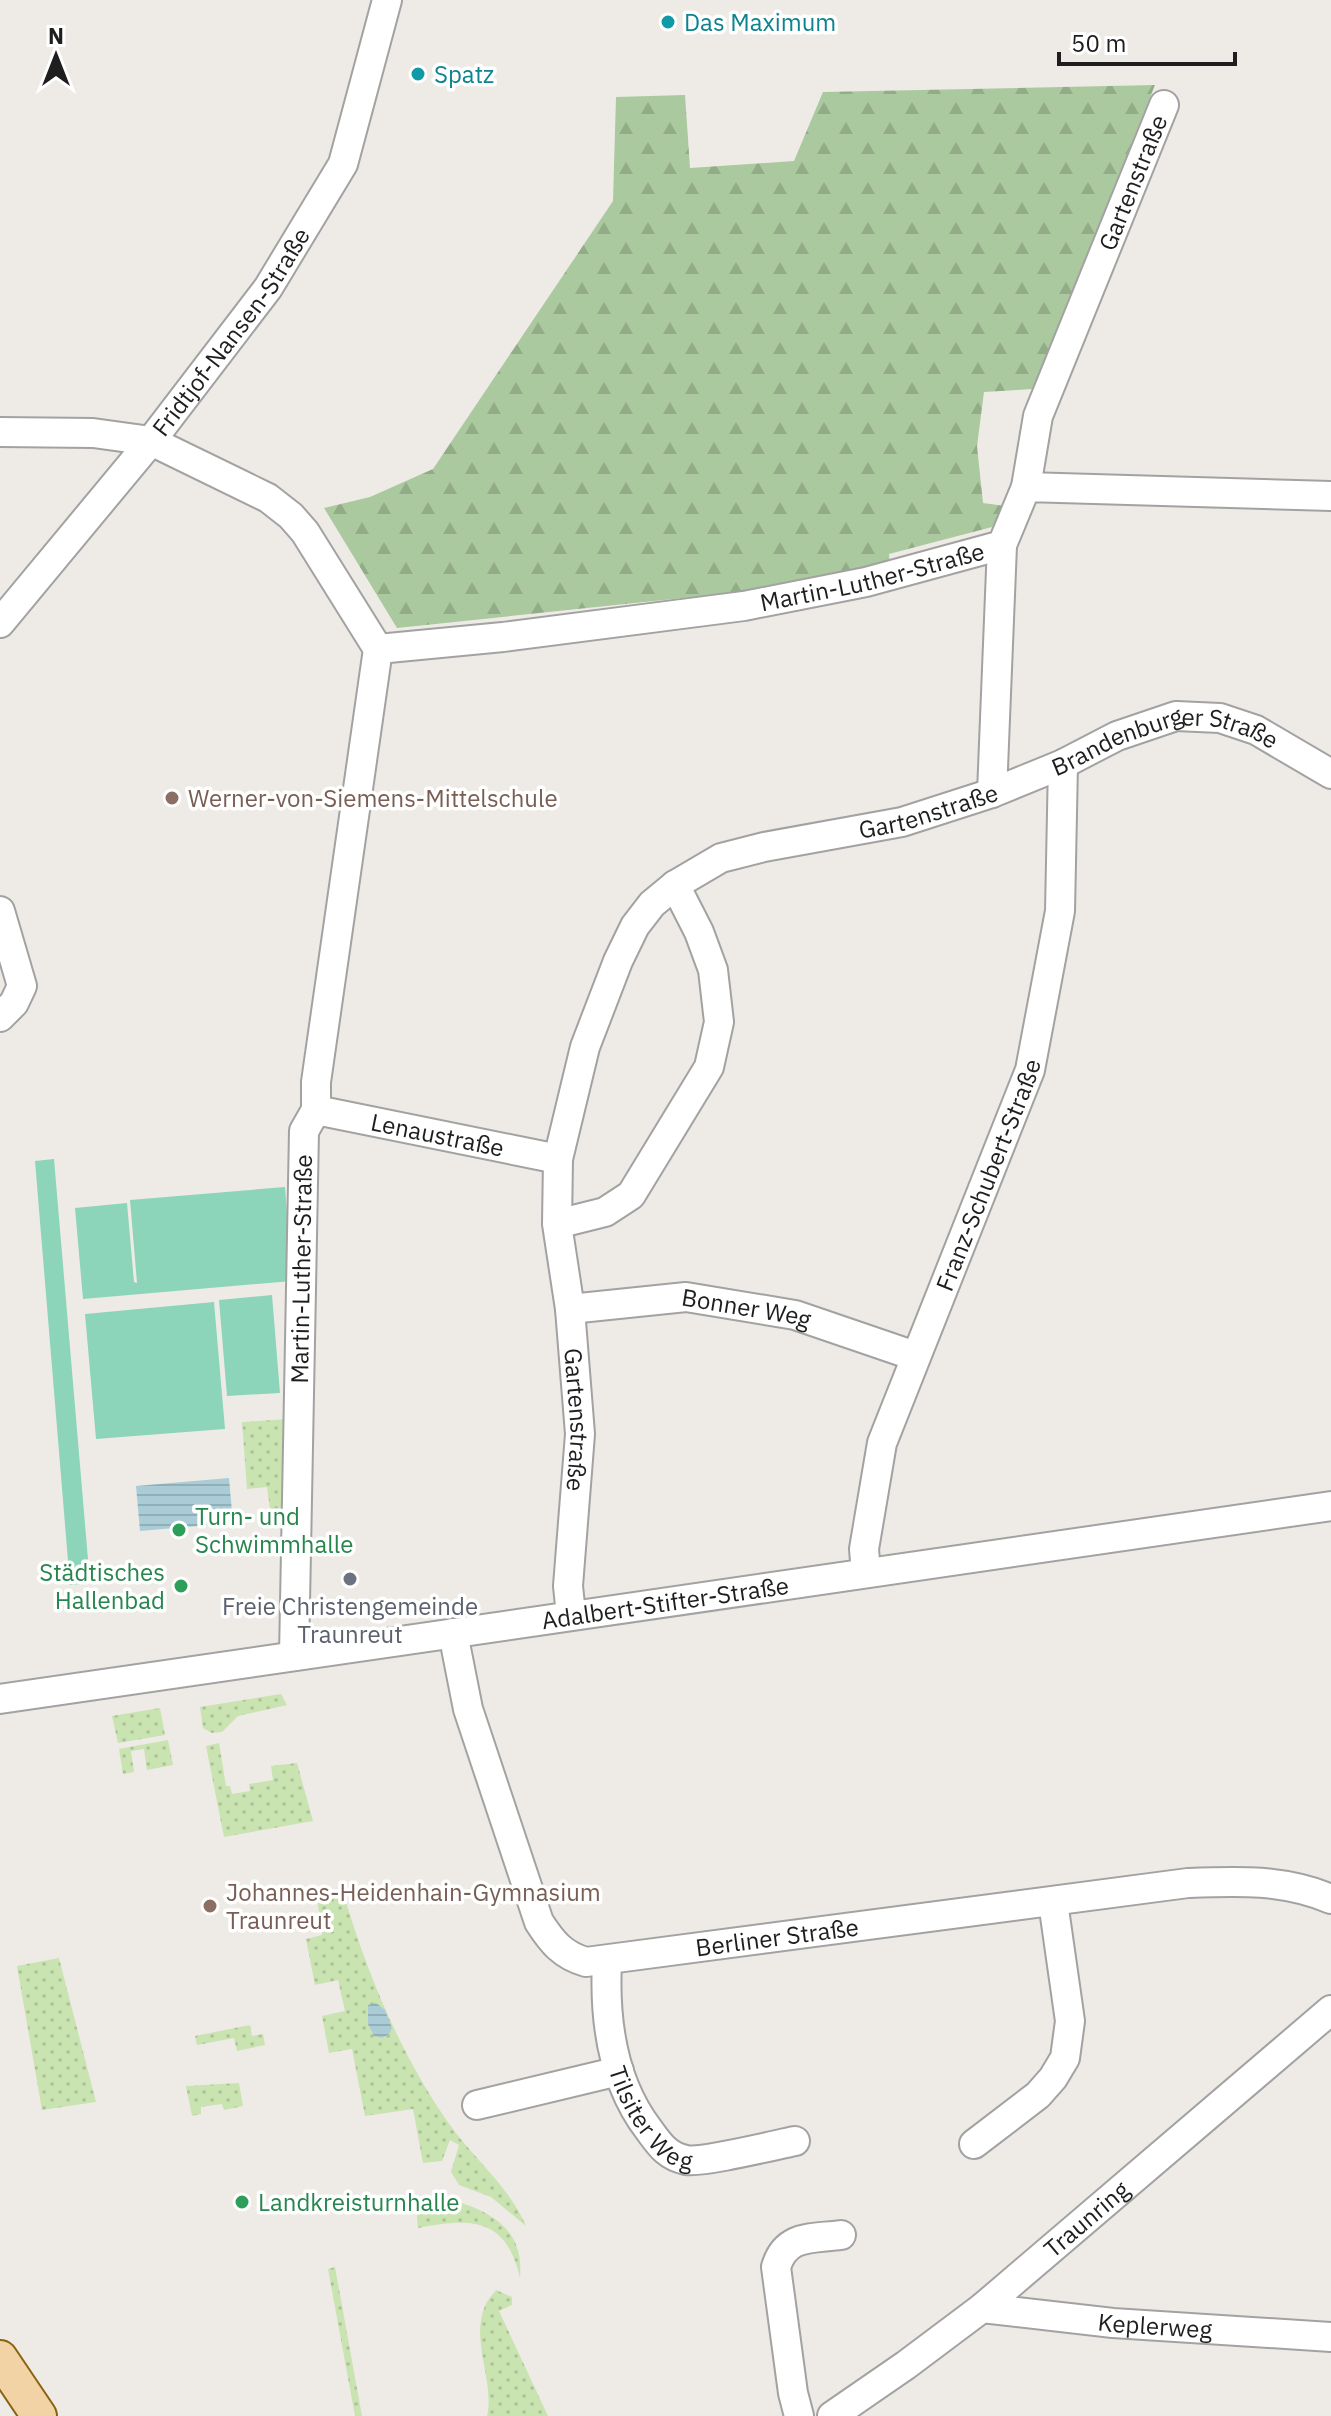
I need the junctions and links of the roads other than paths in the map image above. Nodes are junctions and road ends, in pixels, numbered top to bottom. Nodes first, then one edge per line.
1 (387, 0) edge
2 (1164, 105) dead end
3 (0, 432) edge
4 (151, 441) junction
5 (1026, 487) junction
6 (1331, 496) edge
7 (1002, 545) junction
8 (0, 623) edge
9 (378, 649) junction
10 (1063, 764) junction
11 (1331, 774) edge
12 (992, 793) junction
13 (675, 885) junction
14 (0, 911) edge
15 (0, 1017) edge
16 (316, 1110) junction
17 (558, 1159) junction
18 (557, 1224) junction
19 (570, 1309) junction
20 (915, 1356) junction
21 (1331, 1506) edge
22 (866, 1573) junction
23 (571, 1615) junction
24 (453, 1633) junction
25 (294, 1656) junction
26 (0, 1699) edge
27 (1331, 1899) edge
28 (1053, 1902) junction
29 (607, 1961) junction
30 (1331, 2010) edge
31 (619, 2071) junction
32 (477, 2105) dead end
33 (795, 2141) dead end
34 (974, 2144) dead end
35 (841, 2235) dead end
36 (982, 2308) junction
37 (1331, 2337) edge
38 (0, 2358) edge
39 (39, 2416) edge
40 (799, 2416) edge
41 (832, 2416) edge

1 - 4 street, Fridtjof-Nansen-Straße
2 - 5 street, Gartenstraße
3 - 4 street
4 - 8 street, Fridtjof-Nansen-Straße
4 - 9 street
5 - 6 street
5 - 7 street, Martin-Luther-Straße
7 - 9 street, Martin-Luther-Straße
7 - 12 street, Gartenstraße
9 - 16 street, Martin-Luther-Straße
10 - 11 street, Brandenburger Straße
10 - 12 street, Brandenburger Straße
10 - 20 street, Franz-Schubert-Straße
12 - 13 street, Gartenstraße
13 - 17 street, Gartenstraße
13 - 18 street
14 - 15 street
16 - 17 street, Lenaustraße
16 - 25 street, Martin-Luther-Straße
17 - 18 street, Gartenstraße
18 - 19 street, Gartenstraße
19 - 20 street, Bonner Weg
19 - 23 street, Gartenstraße
20 - 22 street, Franz-Schubert-Straße
21 - 22 street, Adalbert-Stifter-Straße
22 - 23 street, Adalbert-Stifter-Straße
23 - 24 street, Adalbert-Stifter-Straße
24 - 25 street, Adalbert-Stifter-Straße
24 - 29 street, Berliner Straße
25 - 26 street, Adalbert-Stifter-Straße
27 - 28 street, Berliner Straße
28 - 29 street, Berliner Straße
28 - 34 street
29 - 31 street, Tilsiter Weg
30 - 36 street, Traunring
31 - 32 street
31 - 33 street, Tilsiter Weg
35 - 40 street
36 - 37 street, Keplerweg
36 - 41 street, Traunring
38 - 39 main road

